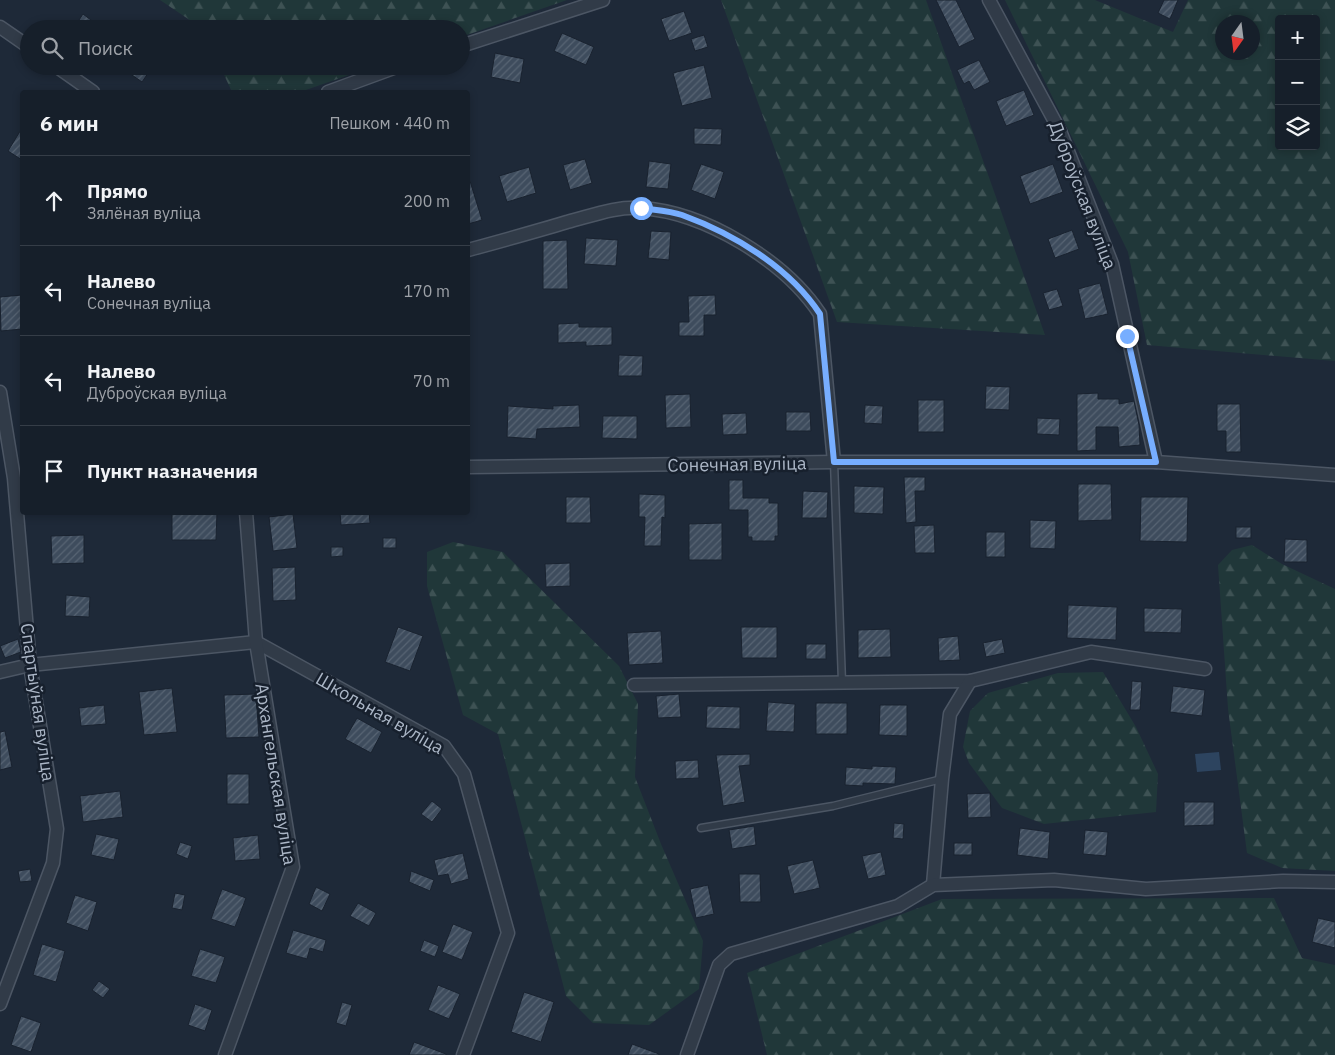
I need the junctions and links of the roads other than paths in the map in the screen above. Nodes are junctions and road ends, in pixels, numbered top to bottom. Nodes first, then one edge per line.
1 (603, 0) edge
2 (989, 0) edge
3 (0, 27) edge
4 (20, 41) edge
5 (470, 43) edge
6 (69, 75) edge
7 (374, 75) edge
8 (90, 90) edge
9 (333, 90) edge
10 (470, 249) edge
11 (0, 392) edge
12 (834, 462) junction
13 (1156, 462) junction
14 (470, 467) edge
15 (1335, 475) edge
16 (18, 478) edge
17 (20, 509) edge
18 (20, 515) edge
19 (246, 515) edge
20 (256, 642) junction
21 (30, 665) junction
22 (1205, 669) dead end
23 (0, 672) edge
24 (970, 681) junction
25 (842, 682) junction
26 (634, 685) dead end
27 (942, 779) junction
28 (701, 828) dead end
29 (1335, 882) edge
30 (933, 885) junction
31 (0, 1004) edge
32 (225, 1055) edge
33 (463, 1055) edge
34 (687, 1055) edge

1 - 5 street
2 - 13 street, Дуброўская вуліца
3 - 4 street
6 - 8 street
7 - 9 street
10 - 12 street
11 - 16 street, Спартыўная вуліца
12 - 13 street, Сонечная вуліца
12 - 14 street, Сонечная вуліца
12 - 25 lane
13 - 15 street, Сонечная вуліца
16 - 17 street, Спартыўная вуліца
18 - 21 street, Спартыўная вуліца
19 - 20 street, Архангельская вуліца
20 - 21 street
20 - 32 street, Архангельская вуліца
20 - 33 street, Школьная вуліца
21 - 23 street
21 - 31 street, Спартыўная вуліца
22 - 24 street
24 - 25 street
24 - 27 street
25 - 26 street
27 - 28 lane
27 - 30 street
29 - 30 street
30 - 34 street

